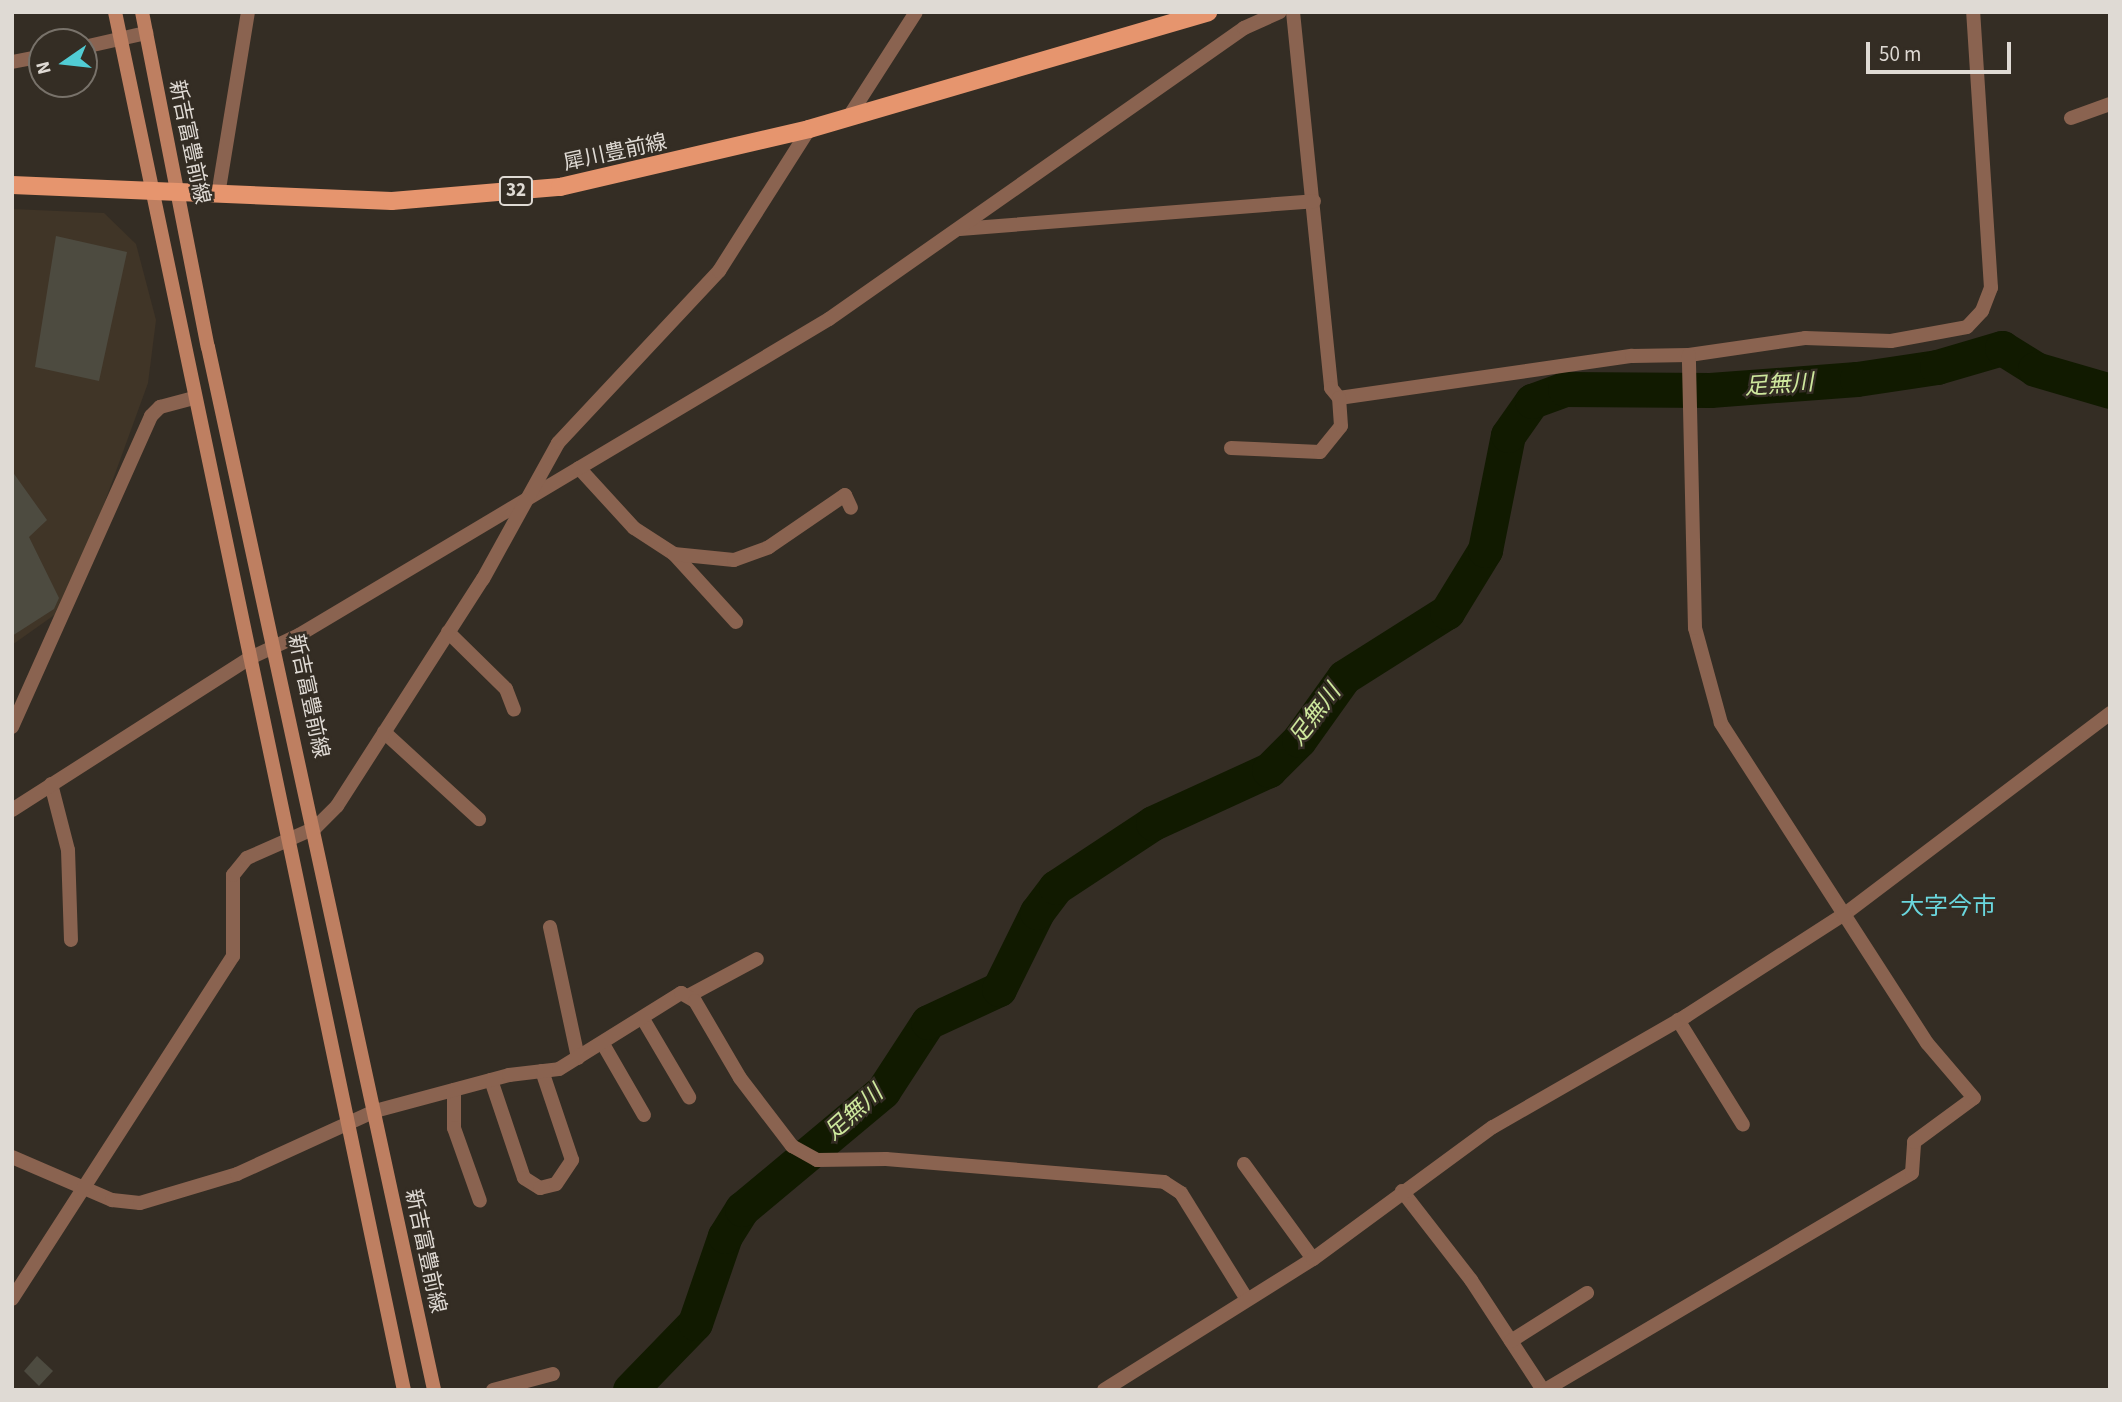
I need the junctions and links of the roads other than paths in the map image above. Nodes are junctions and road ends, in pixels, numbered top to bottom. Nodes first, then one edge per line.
1 (115, 12) edge
2 (142, 12) edge
3 (248, 12) edge
4 (916, 12) edge
5 (1208, 12) edge
6 (1280, 12) edge
7 (1293, 12) edge
8 (1973, 12) edge
9 (146, 33) junction
10 (121, 39) junction
11 (98, 44) edge
12 (2110, 104) edge
13 (850, 115) junction
14 (2071, 118) dead end
15 (809, 129) junction
16 (12, 185) edge
17 (153, 194) junction
18 (180, 194) junction
19 (218, 195) junction
20 (1314, 201) junction
21 (959, 229) junction
22 (1689, 355) junction
23 (194, 398) junction
24 (1339, 398) junction
25 (1231, 448) dead end
26 (579, 468) junction
27 (529, 497) junction
28 (851, 508) dead end
29 (674, 555) junction
30 (736, 622) dead end
31 (449, 632) junction
32 (276, 646) junction
33 (250, 658) junction
34 (514, 710) dead end
35 (2110, 713) edge
36 (12, 727) edge
37 (384, 732) junction
38 (51, 784) junction
39 (12, 810) edge
40 (479, 819) dead end
41 (315, 828) junction
42 (290, 839) junction
43 (1846, 913) junction
44 (550, 927) dead end
45 (71, 940) dead end
46 (757, 959) dead end
47 (688, 996) junction
48 (643, 1019) junction
49 (1678, 1020) junction
50 (603, 1044) junction
51 (578, 1058) junction
52 (542, 1071) junction
53 (491, 1080) junction
54 (454, 1090) junction
55 (689, 1097) dead end
56 (375, 1111) junction
57 (644, 1115) dead end
58 (350, 1120) junction
59 (1744, 1125) dead end
60 (12, 1157) edge
61 (1244, 1164) dead end
62 (88, 1188) junction
63 (1402, 1191) junction
64 (480, 1201) dead end
65 (1313, 1259) junction
66 (1587, 1293) dead end
67 (1246, 1298) junction
68 (12, 1299) edge
69 (1511, 1341) junction
70 (554, 1374) dead end
71 (404, 1390) edge
72 (433, 1390) edge
73 (494, 1390) edge
74 (1104, 1390) edge
75 (1544, 1390) edge

1 - 10 main road
2 - 9 main road, 新吉富豊前線
3 - 19 street
4 - 13 street
5 - 13 main road, 犀川豊前線 / 32
6 - 21 street
7 - 20 street
8 - 22 street
9 - 10 street
9 - 18 main road, 新吉富豊前線
10 - 11 street
10 - 17 main road
12 - 14 street
13 - 15 main road, 犀川豊前線 / 32
15 - 19 main road, 犀川豊前線 / 32
15 - 27 street
16 - 17 main road, 犀川豊前線 / 32
17 - 18 main road, 犀川豊前線 / 32
17 - 23 main road
18 - 19 main road, 犀川豊前線 / 32
18 - 32 main road, 新吉富豊前線
20 - 21 street
20 - 24 street
21 - 26 street
22 - 24 street
22 - 43 street
23 - 33 main road
23 - 36 street
24 - 25 street
26 - 27 street
26 - 29 street
27 - 31 street
27 - 32 street
28 - 29 street
29 - 30 street
31 - 34 street
31 - 37 street
32 - 33 street
32 - 41 main road, 新吉富豊前線
33 - 38 street
33 - 42 main road
35 - 43 street
37 - 40 street
37 - 41 street
38 - 39 street
38 - 45 street
41 - 42 street
41 - 56 main road, 新吉富豊前線
42 - 58 main road
42 - 62 street
43 - 49 street
43 - 75 street
44 - 51 street
46 - 47 street
47 - 48 street
47 - 67 street
48 - 50 street
48 - 55 street
49 - 59 street
49 - 63 street
50 - 51 street
50 - 57 street
51 - 52 street
52 - 53 street
52 - 53 street
53 - 54 street
54 - 56 street
54 - 64 street
56 - 58 street
56 - 72 main road, 新吉富豊前線
58 - 62 street
58 - 71 main road
60 - 62 street
61 - 65 street
62 - 68 street
63 - 65 street
63 - 69 street
65 - 67 street
66 - 69 street
67 - 74 street
69 - 75 street
70 - 73 street

